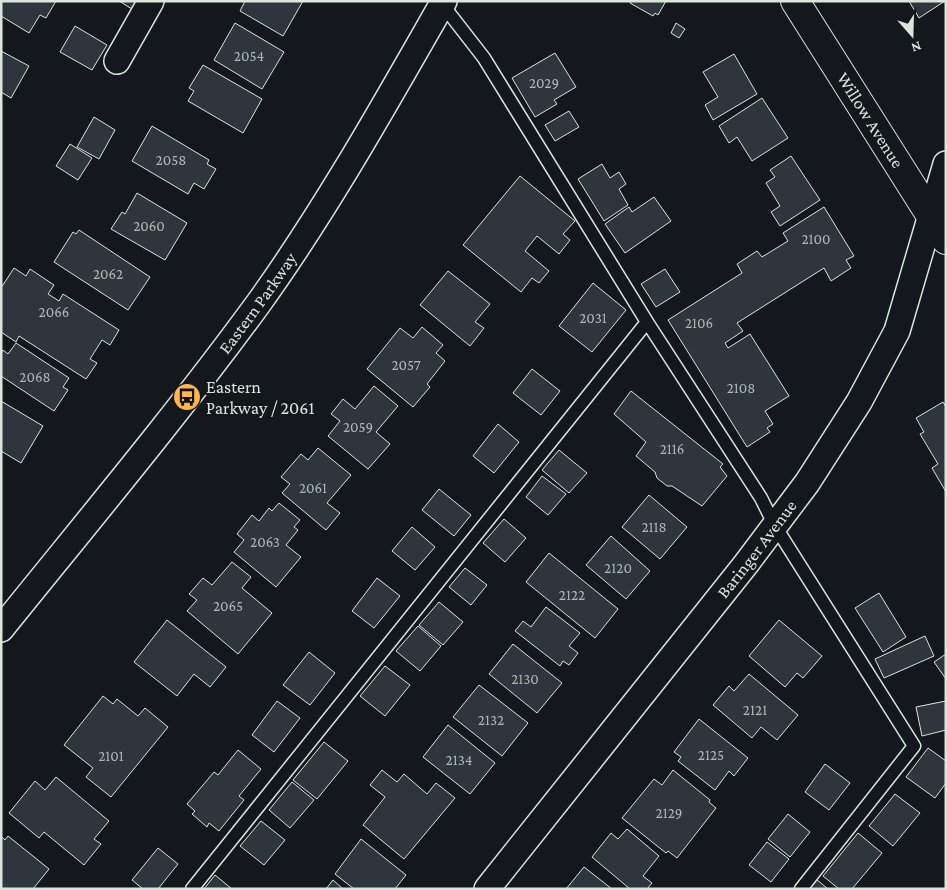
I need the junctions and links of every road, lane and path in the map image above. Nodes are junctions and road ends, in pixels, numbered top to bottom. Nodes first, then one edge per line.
1 (151, 1) edge
2 (796, 1) edge
3 (443, 3) edge
4 (117, 61) dead end
5 (946, 164) edge
6 (931, 216) junction
7 (946, 240) edge
8 (647, 322) junction
9 (774, 526) junction
10 (1, 629) edge
11 (192, 889) edge
12 (487, 889) edge
13 (800, 889) edge

1 - 4 street
2 - 6 main road, Willow Avenue
3 - 8 lane
3 - 10 street, Eastern Parkway
5 - 6 street, Baringer Avenue
6 - 7 main road, Willow Avenue
6 - 9 street, Baringer Avenue
8 - 9 lane
8 - 11 lane
9 - 12 street, Baringer Avenue
9 - 13 lane

